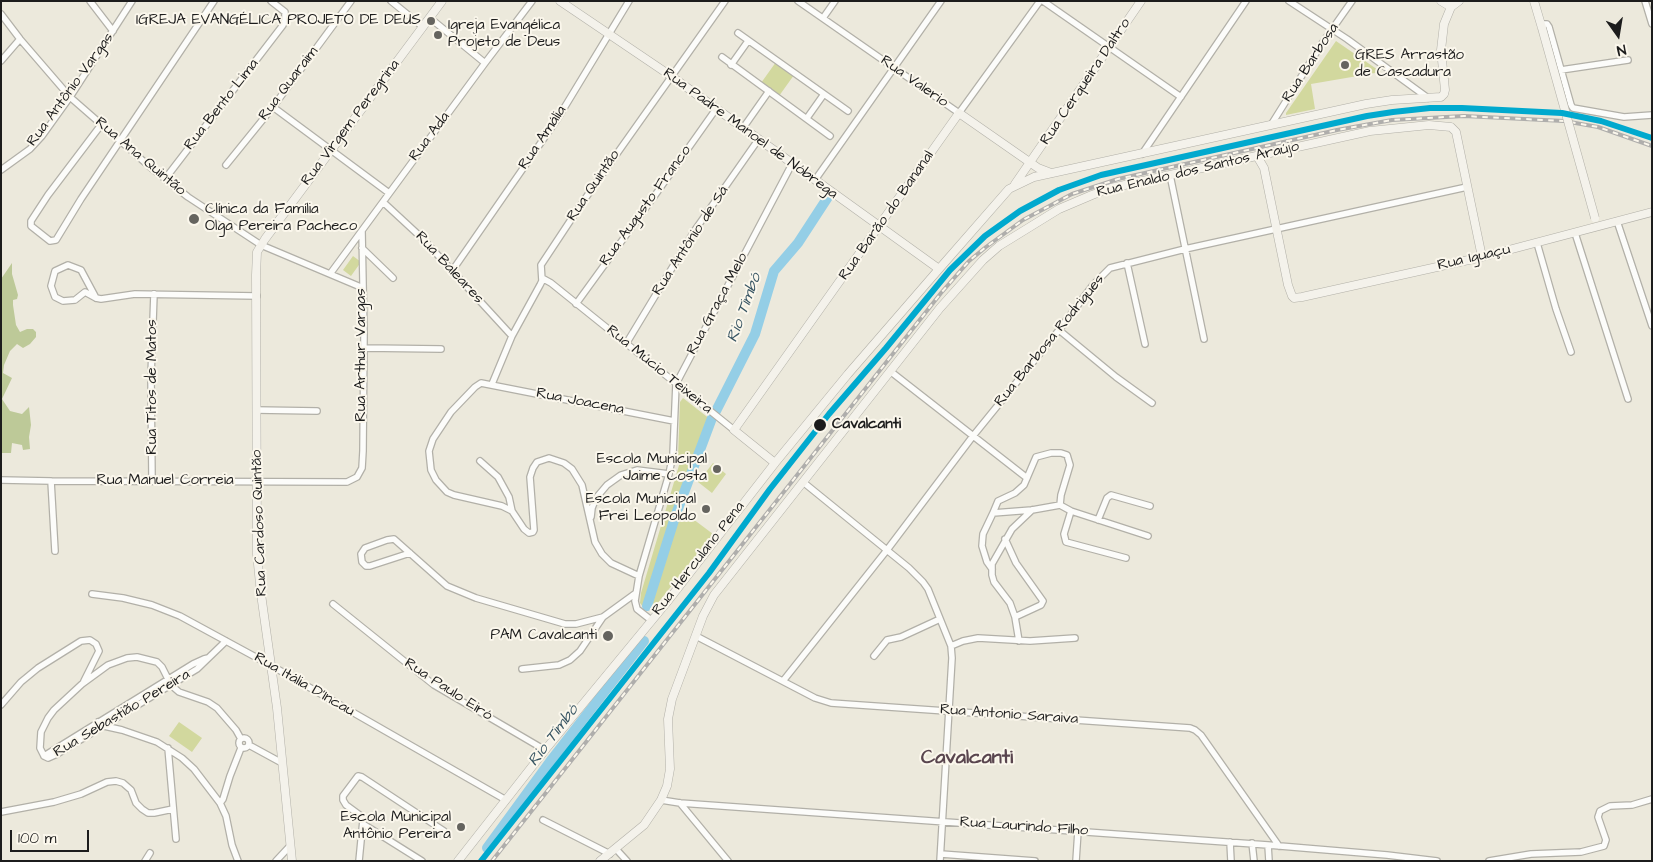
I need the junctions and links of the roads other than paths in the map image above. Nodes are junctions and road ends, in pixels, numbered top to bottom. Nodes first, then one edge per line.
1 (90, 1) edge
2 (132, 1) edge
3 (214, 1) edge
4 (271, 1) edge
5 (351, 1) edge
6 (391, 1) edge
7 (442, 1) edge
8 (532, 1) edge
9 (560, 1) edge
10 (629, 1) edge
11 (725, 1) edge
12 (798, 1) edge
13 (835, 1) edge
14 (941, 1) edge
15 (1041, 1) edge
16 (1141, 1) edge
17 (1246, 1) edge
18 (1289, 1) edge
19 (1352, 1) edge
20 (1441, 1) edge
21 (1459, 1) edge
22 (1534, 1) edge
23 (1645, 1) edge
24 (1450, 7) junction
25 (1, 14) edge
26 (430, 18) junction
27 (823, 18) junction
28 (1652, 24) edge
29 (1541, 26) junction
30 (422, 27) junction
31 (1332, 29) junction
32 (113, 32) junction
33 (738, 33) dead end
34 (608, 34) junction
35 (20, 39) junction
36 (748, 41) junction
37 (1110, 48) junction
38 (722, 57) dead end
39 (1628, 60) dead end
40 (1, 61) edge
41 (485, 62) junction
42 (732, 65) junction
43 (894, 68) junction
44 (1561, 70) junction
45 (671, 76) junction
46 (768, 91) junction
47 (824, 94) junction
48 (70, 97) junction
49 (1180, 97) junction
50 (1428, 98) junction
51 (273, 107) junction
52 (716, 109) junction
53 (848, 111) dead end
54 (960, 113) junction
55 (1652, 115) edge
56 (807, 118) junction
57 (101, 125) junction
58 (1270, 126) junction
59 (743, 128) junction
60 (830, 136) dead end
61 (120, 140) junction
62 (758, 140) junction
63 (331, 151) junction
64 (1275, 152) junction
65 (1142, 154) junction
66 (1257, 156) junction
67 (1030, 162) junction
68 (792, 164) junction
69 (226, 165) dead end
70 (1, 170) edge
71 (1265, 171) junction
72 (1051, 173) junction
73 (1170, 175) junction
74 (165, 179) junction
75 (815, 180) junction
76 (1014, 186) junction
77 (1467, 186) junction
78 (389, 193) junction
79 (383, 202) junction
80 (1652, 212) edge
81 (1617, 221) junction
82 (879, 226) junction
83 (1597, 226) junction
84 (1277, 229) junction
85 (362, 231) junction
86 (1575, 233) junction
87 (1537, 243) junction
88 (260, 244) junction
89 (362, 248) junction
90 (1186, 249) junction
91 (1482, 257) junction
92 (1127, 263) junction
93 (939, 268) junction
94 (452, 271) junction
95 (330, 274) junction
96 (393, 278) dead end
97 (542, 278) junction
98 (363, 288) junction
99 (154, 294) junction
100 (257, 296) junction
101 (96, 298) junction
102 (576, 304) junction
103 (1652, 326) edge
104 (1059, 330) junction
105 (512, 336) junction
106 (1204, 339) dead end
107 (626, 344) junction
108 (1145, 344) dead end
109 (364, 348) junction
110 (441, 349) dead end
111 (1570, 352) dead end
112 (890, 371) junction
113 (488, 384) junction
114 (676, 384) junction
115 (1628, 399) dead end
116 (1152, 403) dead end
117 (256, 410) junction
118 (317, 411) dead end
119 (674, 421) junction
120 (734, 430) junction
121 (973, 436) junction
122 (480, 461) dead end
123 (775, 463) junction
124 (669, 474) junction
125 (357, 477) joint
126 (1027, 478) junction
127 (1, 480) edge
128 (152, 480) junction
129 (50, 481) junction
130 (257, 482) junction
131 (803, 482) junction
132 (1060, 506) junction
133 (1150, 506) dead end
134 (1032, 510) junction
135 (1071, 511) junction
136 (512, 512) junction
137 (993, 513) junction
138 (591, 519) junction
139 (1098, 520) junction
140 (1148, 536) dead end
141 (1005, 539) junction
142 (887, 550) junction
143 (55, 552) dead end
144 (410, 553) junction
145 (1126, 558) dead end
146 (992, 568) junction
147 (639, 576) junction
148 (636, 593) junction
149 (92, 594) dead end
150 (333, 604) dead end
151 (603, 617) junction
152 (1016, 617) junction
153 (940, 619) junction
154 (651, 620) junction
155 (696, 636) junction
156 (1075, 638) dead end
157 (226, 641) junction
158 (1019, 641) junction
159 (951, 646) junction
160 (874, 656) dead end
161 (272, 666) junction
162 (522, 669) dead end
163 (783, 681) junction
164 (170, 682) junction
165 (82, 684) junction
166 (1, 705) edge
167 (948, 710) junction
168 (98, 722) junction
169 (104, 726) junction
170 (241, 739) junction
171 (249, 745) junction
172 (168, 748) junction
173 (241, 748) junction
174 (545, 750) junction
175 (44, 756) junction
176 (282, 763) junction
177 (1652, 799) edge
178 (506, 800) junction
179 (661, 800) junction
180 (220, 803) junction
181 (680, 803) junction
182 (173, 809) junction
183 (1, 812) edge
184 (543, 820) dead end
185 (942, 822) junction
186 (363, 824) junction
187 (1078, 831) junction
188 (444, 832) dead end
189 (176, 839) dead end
190 (1230, 842) junction
191 (1252, 844) junction
192 (1268, 845) junction
193 (290, 846) junction
194 (1279, 846) junction
195 (613, 852) junction
196 (150, 853) dead end
197 (941, 857) edge
198 (145, 861) edge
199 (238, 861) edge
200 (276, 861) edge
201 (292, 861) edge
202 (359, 861) edge
203 (422, 861) edge
204 (458, 861) edge
205 (600, 861) edge
206 (627, 861) edge
207 (728, 861) edge
208 (1034, 861) edge
209 (1076, 861) edge
210 (1231, 861) edge
211 (1254, 861) edge
212 (1270, 861) edge
213 (1437, 861) edge
214 (1489, 861) edge

1 - 32 street
2 - 32 street, Rua Antônio Vargas
3 - 61 street
4 - 74 street, Rua Bento Lima
5 - 51 street, Rua Quaraim
6 - 30 street
7 - 26 main road, Rua Virgem Peregrina
8 - 41 street, Rua Ada
9 - 34 main road, Rua Padre Manoel de Nóbrega
10 - 34 street, Rua Amália
11 - 45 street, Rua Quintão
12 - 27 street, Rua Valerio
13 - 27 street
14 - 43 street
15 - 37 street
15 - 54 street, Rua Barão do Bananal
16 - 37 main road, Rua Cerqueira Daltro
17 - 49 street
18 - 31 street
19 - 31 street, Rua Barbosa
20 - 24 main road
21 - 24 main road
22 - 29 main road
23 - 28 street
24 - 50 main road
25 - 35 street, Rua Ana Quintão
26 - 30 main road, Rua Virgem Peregrina
26 - 41 street
27 - 43 street, Rua Valerio
29 - 44 street
29 - 83 main road, bridge
30 - 63 main road, Rua Virgem Peregrina
31 - 50 street
31 - 58 street, Rua Barbosa
32 - 48 street, Rua Antônio Vargas
33 - 36 street
34 - 45 main road, Rua Padre Manoel de Nóbrega
34 - 94 street, Rua Amália
35 - 40 street
35 - 48 street, Rua Ana Quintão
36 - 42 street
36 - 47 street
37 - 49 street
37 - 67 main road, Rua Cerqueira Daltro
38 - 42 street
39 - 44 street
41 - 78 street, Rua Ada
42 - 46 street
43 - 54 street, Rua Valerio
43 - 75 street
44 - 55 street
45 - 52 main road, Rua Padre Manoel de Nóbrega
45 - 97 street, Rua Quintão
46 - 56 street
46 - 59 street
47 - 53 street
47 - 56 street
48 - 57 street, Rua Ana Quintão
48 - 70 street, Rua Antônio Vargas
49 - 65 street
50 - 58 main road
51 - 63 street
51 - 69 street, Rua Quaraim
52 - 59 main road, Rua Padre Manoel de Nóbrega
52 - 102 street, Rua Augusto Franco
54 - 67 main road, Rua Valerio
54 - 82 main road, Rua Barão do Bananal
56 - 60 street
57 - 61 street, Rua Ana Quintão
57 - 61 street
58 - 65 main road
59 - 62 main road, Rua Padre Manoel de Nóbrega
61 - 74 street, Rua Ana Quintão
62 - 68 main road, Rua Padre Manoel de Nóbrega
62 - 107 street, Rua Antônio de Sá
63 - 78 street
63 - 88 main road, Rua Virgem Peregrina
64 - 66 main road, Rua Enaldo dos Santos Araújo
64 - 71 main road
64 - 77 main road, Rua Enaldo dos Santos Araújo
65 - 72 main road
66 - 71 main road
66 - 73 main road, Rua Enaldo dos Santos Araújo
67 - 72 main road
67 - 76 main road, Rua Cerqueira Daltro
68 - 75 main road, Rua Padre Manoel de Nóbrega
68 - 114 street, Rua Graça Melo
71 - 84 main road
72 - 76 main road
73 - 90 street
73 - 112 main road, Rua Enaldo dos Santos Araújo
74 - 88 street, Rua Ana Quintão
75 - 82 main road, Rua Padre Manoel de Nóbrega
76 - 93 main road, Rua Herculano Pena
77 - 84 street, Rua Barbosa Rodrigues
77 - 91 main road
78 - 79 street, Rua Ada
79 - 85 street, Rua Ada
79 - 94 street, Rua Baleares
80 - 81 main road, Rua Iguaçu
81 - 83 main road, Rua Iguaçu
81 - 103 street
82 - 93 main road, Rua Padre Manoel de Nóbrega
82 - 120 main road, Rua Barão do Bananal
83 - 86 main road, Rua Iguaçu
84 - 90 street, Rua Barbosa Rodrigues
84 - 91 main road, Rua Iguaçu
85 - 89 street, Rua Arthur Vargas
85 - 95 street, Rua Ada
86 - 87 main road, Rua Iguaçu
86 - 115 street
87 - 91 main road, Rua Iguaçu
87 - 111 street
88 - 95 street, Rua Ana Quintão
88 - 100 main road, Rua Cardoso Quintão
89 - 96 street
89 - 98 street, Rua Arthur Vargas
90 - 92 street, Rua Barbosa Rodrigues
90 - 106 street
92 - 104 street, Rua Barbosa Rodrigues
92 - 108 street
93 - 123 main road, Rua Herculano Pena
94 - 105 street, Rua Baleares
95 - 98 street, Rua Ana Quintão
97 - 102 street, Rua Múcio Teixeira
97 - 105 street, Rua Quintão
98 - 109 street, Rua Arthur Vargas
99 - 100 street
99 - 101 street
99 - 128 street, Rua Titos de Matos
100 - 117 main road, Rua Cardoso Quintão
101 - 101 street
102 - 107 street, Rua Múcio Teixeira
104 - 116 street
104 - 121 street, Rua Barbosa Rodrigues
105 - 113 street, Rua Quintão
107 - 114 street, Rua Múcio Teixeira
109 - 110 street
109 - 125 street, Rua Arthur Vargas
112 - 121 street
112 - 131 main road, Rua Enaldo dos Santos Araújo
113 - 119 street, Rua Joacena
113 - 136 street
114 - 119 street, Rua Graça Melo
114 - 120 street, Rua Múcio Teixeira
117 - 118 street
117 - 130 main road, Rua Cardoso Quintão
119 - 124 street, Rua Graça Melo
120 - 123 main road, Rua Múcio Teixeira
121 - 126 street
121 - 142 street, Rua Barbosa Rodrigues
122 - 136 street
123 - 154 main road, Rua Herculano Pena
124 - 138 street
124 - 147 street, Rua Graça Melo
125 - 130 street, Rua Manuel Correia
126 - 132 street
126 - 137 street
127 - 129 street, Rua Manuel Correia
128 - 129 street, Rua Manuel Correia
128 - 130 street, Rua Manuel Correia
129 - 143 street
130 - 161 main road, Rua Cardoso Quintão
131 - 142 street
131 - 155 main road, Rua Enaldo dos Santos Araújo
132 - 134 street
132 - 135 street
133 - 139 street
134 - 137 street
134 - 141 street
135 - 139 street
135 - 145 street
136 - 138 street
137 - 146 street
138 - 147 street
139 - 140 street
141 - 146 street
141 - 152 street
142 - 153 street
142 - 163 street, Rua Barbosa Rodrigues
144 - 144 street
144 - 151 street
146 - 152 street
147 - 148 street, Rua Graça Melo
148 - 151 street
148 - 154 street
149 - 157 street, Rua Itália D'Incau
150 - 174 street, Rua Paulo Eiró
151 - 162 street
152 - 158 street
153 - 159 street
153 - 160 street
154 - 174 main road, Rua Herculano Pena
155 - 163 street, Rua Antonio Saraiva
155 - 179 main road, Rua Enaldo dos Santos Araújo
156 - 158 street
157 - 161 street, Rua Itália D'Incau
157 - 164 street, Rua Sebastião Pereira
158 - 159 street
159 - 167 street
161 - 176 main road, Rua Cardoso Quintão
161 - 178 street, Rua Itália D'Incau
163 - 167 street, Rua Antonio Saraiva
164 - 165 street
164 - 168 street, Rua Sebastião Pereira
164 - 169 street, Rua Sebastião Pereira
164 - 170 street
165 - 166 street
165 - 175 street
167 - 185 street
167 - 194 street, Rua Antonio Saraiva
168 - 169 street
168 - 175 street, Rua Sebastião Pereira
169 - 172 street
169 - 175 street, Rua Sebastião Pereira
170 - 171 street
170 - 173 street
171 - 173 street
171 - 176 street
172 - 180 street
172 - 182 street
173 - 180 street
174 - 178 main road, Rua Herculano Pena
176 - 193 main road, Rua Cardoso Quintão
177 - 214 street
178 - 204 main road, Rua Herculano Pena
179 - 181 street, Rua Laurindo Filho
179 - 195 main road, Rua Enaldo dos Santos Araújo
180 - 199 street
181 - 185 street, Rua Laurindo Filho
181 - 207 street
182 - 183 street
182 - 189 street
184 - 195 street
185 - 187 street, Rua Laurindo Filho
185 - 197 street
186 - 188 street
186 - 202 street
186 - 203 street
187 - 190 street, Rua Laurindo Filho
187 - 209 street
190 - 191 street, Rua Laurindo Filho
190 - 210 street
191 - 192 street, Rua Laurindo Filho
191 - 211 street
192 - 194 street, Rua Laurindo Filho
192 - 212 street
193 - 200 street
193 - 201 main road, Rua Cardoso Quintão
194 - 213 street, Rua Laurindo Filho
195 - 205 main road, Rua Enaldo dos Santos Araújo
195 - 206 street
196 - 198 street
197 - 208 street

